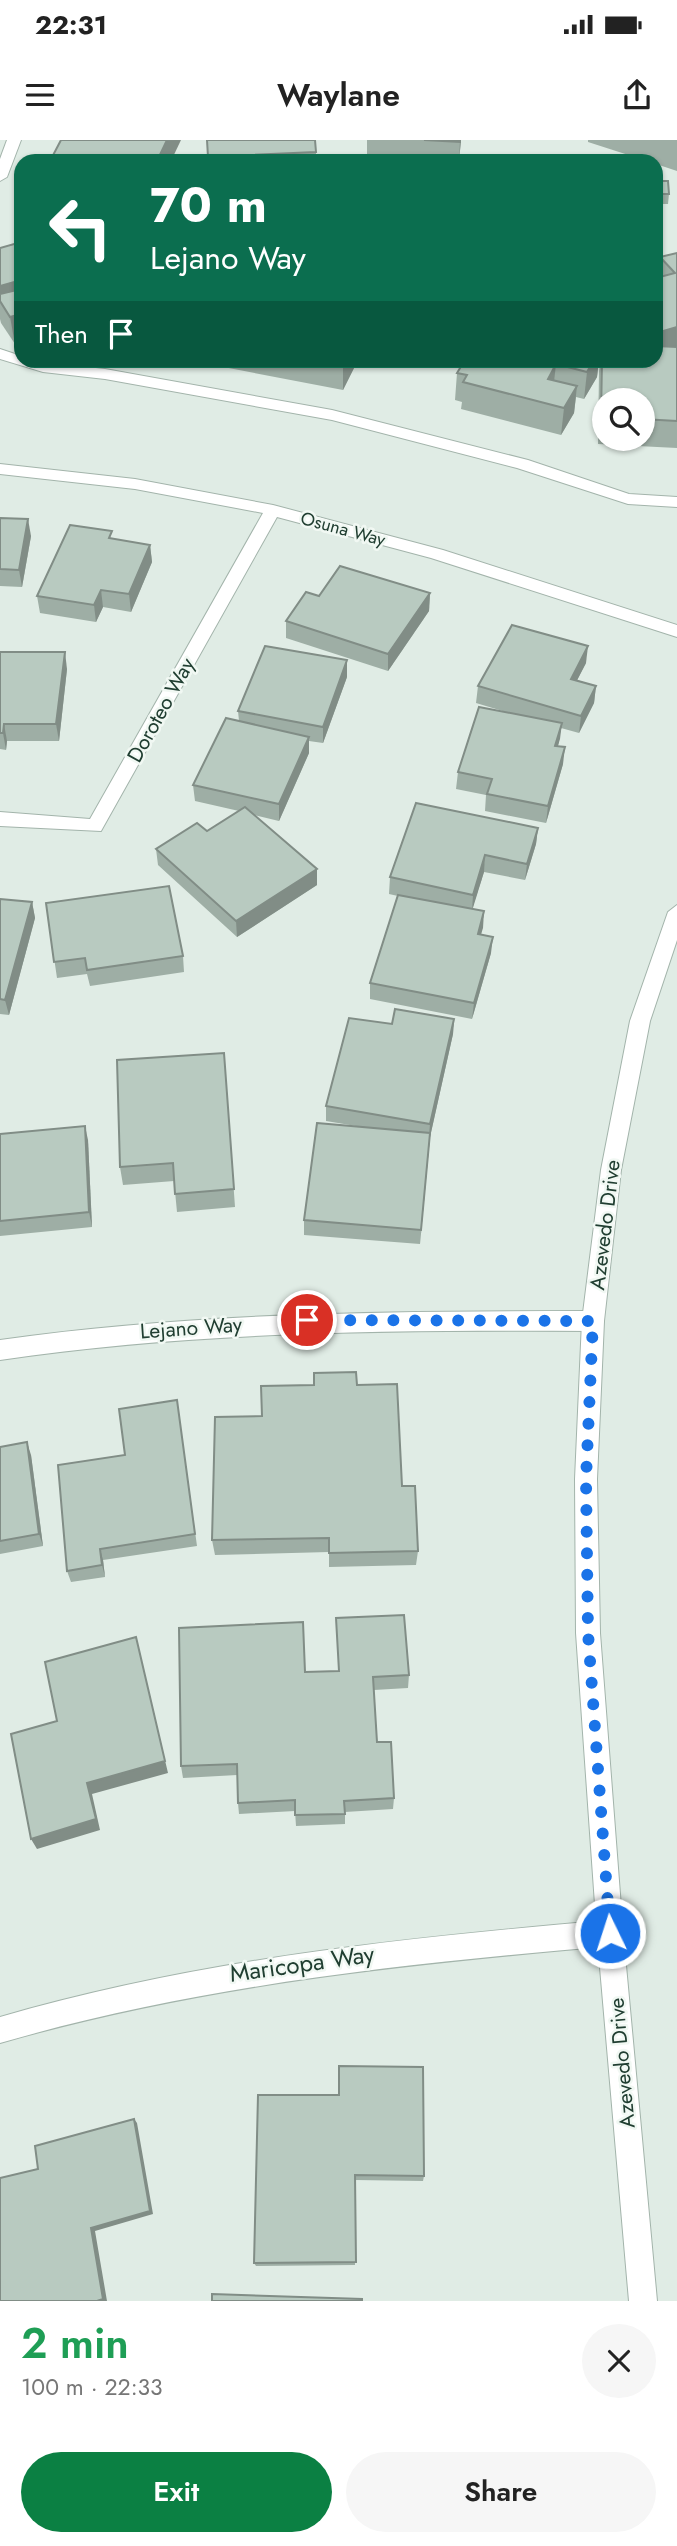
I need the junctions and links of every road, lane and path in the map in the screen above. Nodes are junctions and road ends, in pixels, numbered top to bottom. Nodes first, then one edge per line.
1 (14, 140) edge
2 (0, 177) edge
3 (52, 368) edge
4 (0, 469) edge
5 (677, 502) edge
6 (273, 510) junction
7 (677, 631) edge
8 (0, 819) edge
9 (677, 912) edge
10 (593, 1321) junction
11 (0, 1350) edge
12 (610, 1933) junction
13 (0, 2030) edge
14 (643, 2301) edge

1 - 2 street
3 - 5 street
4 - 6 street, Osuna Way
6 - 7 street, Osuna Way
6 - 8 street, Doroteo Way
9 - 10 street, Azevedo Drive
10 - 11 street, Lejano Way
10 - 12 street, Azevedo Drive
12 - 13 street, Maricopa Way
12 - 14 street, Azevedo Drive

